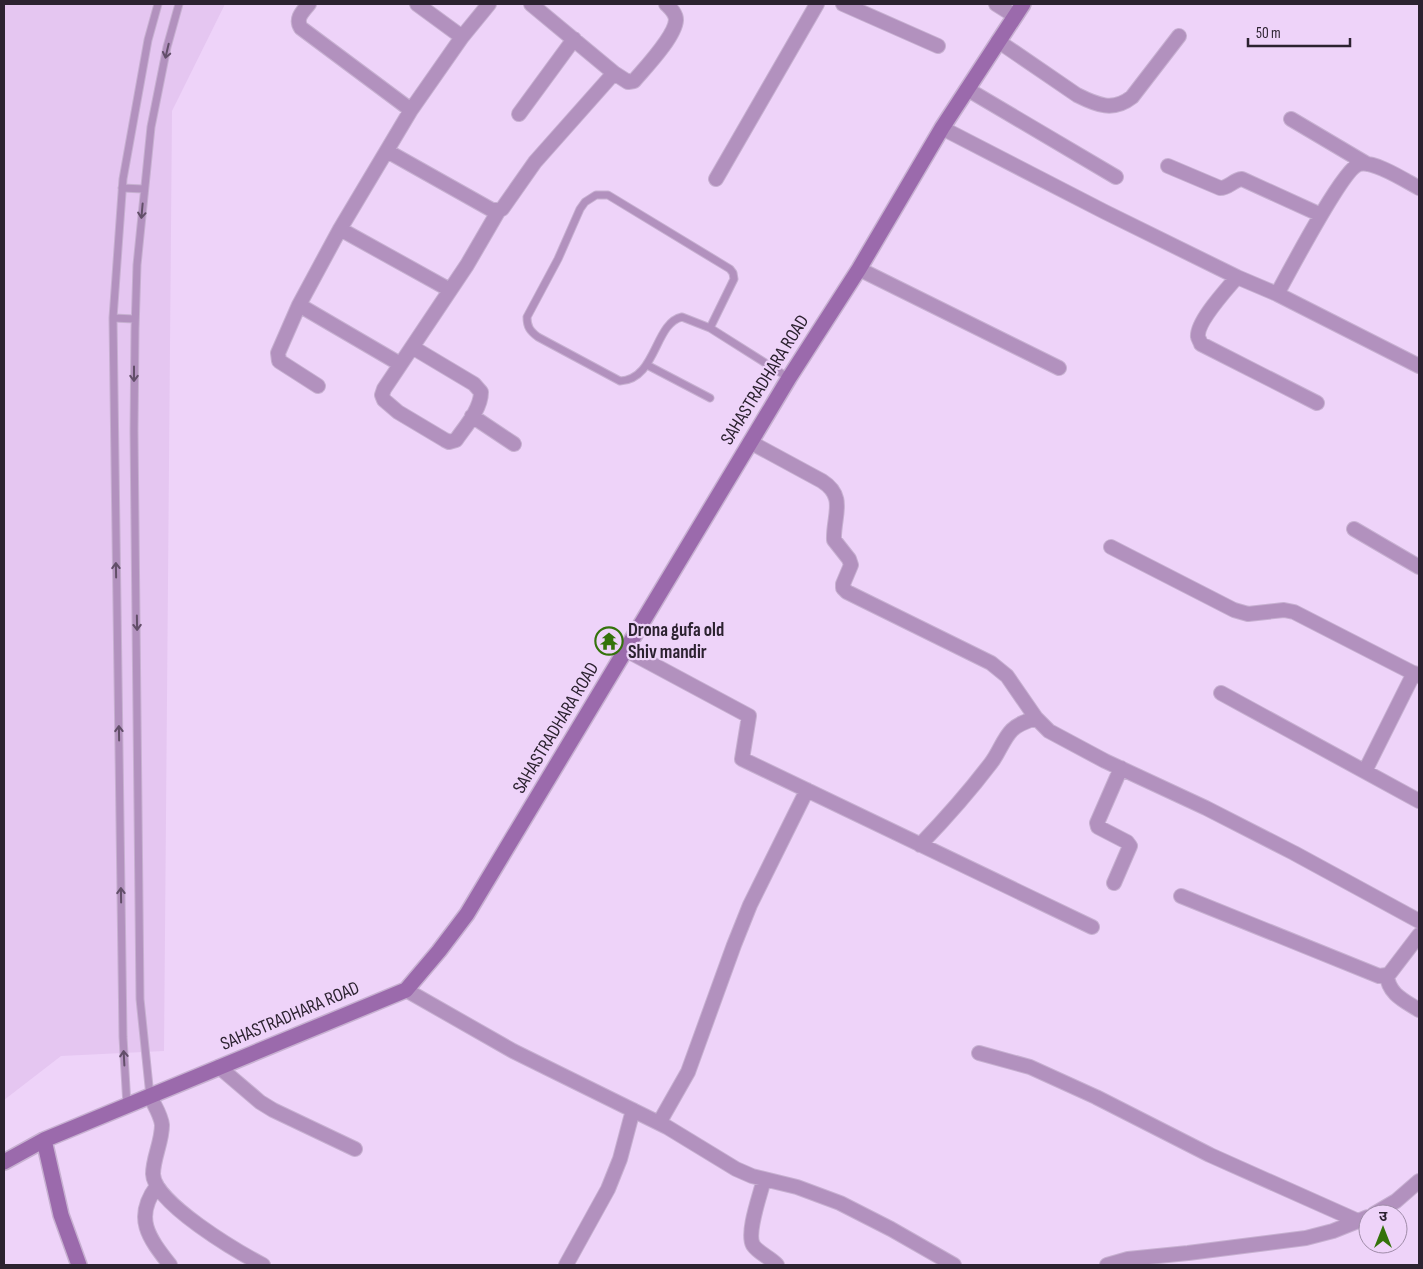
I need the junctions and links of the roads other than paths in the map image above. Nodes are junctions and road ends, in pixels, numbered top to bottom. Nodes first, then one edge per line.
1 (158, 4) edge
2 (179, 4) edge
3 (308, 4) edge
4 (417, 4) edge
5 (490, 4) edge
6 (531, 4) edge
7 (666, 4) edge
8 (817, 4) edge
9 (843, 4) edge
10 (996, 4) edge
11 (1019, 10) edge
12 (1179, 36) dead end
13 (462, 37) junction
14 (574, 39) junction
15 (998, 41) junction
16 (938, 46) dead end
17 (614, 73) junction
18 (967, 89) junction
19 (411, 110) junction
20 (519, 114) dead end
21 (1291, 119) dead end
22 (942, 128) junction
23 (387, 151) junction
24 (1367, 164) junction
25 (1168, 166) dead end
26 (1116, 177) dead end
27 (716, 179) dead end
28 (122, 188) junction
29 (1419, 188) edge
30 (144, 189) junction
31 (499, 210) junction
32 (1321, 215) junction
33 (340, 229) junction
34 (859, 269) junction
35 (1237, 277) junction
36 (450, 290) junction
37 (1277, 294) junction
38 (299, 306) junction
39 (113, 318) junction
40 (135, 319) junction
41 (710, 328) junction
42 (412, 347) junction
43 (400, 364) junction
44 (647, 365) junction
45 (1419, 366) edge
46 (1059, 368) dead end
47 (789, 378) junction
48 (318, 386) dead end
49 (710, 398) dead end
50 (1317, 403) dead end
51 (472, 416) junction
52 (750, 442) junction
53 (514, 444) dead end
54 (1354, 529) dead end
55 (1111, 547) dead end
56 (1419, 567) edge
57 (626, 650) junction
58 (1417, 674) edge
59 (1221, 693) dead end
60 (1036, 718) junction
61 (1121, 768) junction
62 (1365, 771) junction
63 (807, 790) junction
64 (1419, 801) edge
65 (920, 845) junction
66 (1114, 883) dead end
67 (1181, 896) dead end
68 (1419, 921) edge
69 (1092, 927) dead end
70 (1419, 935) edge
71 (1386, 976) junction
72 (406, 990) junction
73 (1419, 1010) edge
74 (979, 1053) dead end
75 (219, 1068) junction
76 (150, 1096) junction
77 (127, 1106) junction
78 (634, 1110) junction
79 (659, 1123) junction
80 (44, 1140) junction
81 (355, 1149) dead end
82 (4, 1162) edge
83 (764, 1179) junction
84 (1419, 1181) edge
85 (157, 1186) junction
86 (1391, 1204) edge
87 (1358, 1217) edge
88 (1358, 1221) edge
89 (1143, 1262) edge
90 (79, 1265) edge
91 (170, 1265) edge
92 (263, 1265) edge
93 (566, 1265) edge
94 (777, 1265) edge
95 (954, 1265) edge
96 (1106, 1265) edge

1 - 28 lane
2 -> 30 lane
3 - 19 street
4 - 13 street
5 - 13 street
6 - 14 street
7 - 17 street
8 - 27 street
9 - 16 street
10 - 11 street
11 - 15 main road, SAHASTRADHARA ROAD
12 - 15 street
13 - 19 street
14 - 17 street
14 - 20 street
15 - 18 main road, SAHASTRADHARA ROAD
17 - 31 street
18 - 22 main road, SAHASTRADHARA ROAD
18 - 26 street
19 - 23 street
21 - 24 street
22 - 34 main road, SAHASTRADHARA ROAD
22 - 35 street
23 - 31 street
23 - 33 street
24 - 29 street
24 - 32 street
25 - 32 street
28 - 30 lane
28 - 39 lane
30 -> 40 lane
31 - 36 street
32 - 37 street
33 - 36 street
33 - 38 street
34 - 46 street
34 - 47 main road, SAHASTRADHARA ROAD
35 - 37 street
35 - 50 street
36 - 42 street
37 - 45 street
38 - 43 street
38 - 48 street
39 - 40 lane
77 -> 39 lane
40 -> 76 lane
41 - 44 lane
41 - 44 lane
41 - 47 lane
42 - 43 street
42 - 51 street
43 - 51 street
44 - 49 lane
47 - 52 main road, SAHASTRADHARA ROAD
51 - 53 street
52 - 57 main road, SAHASTRADHARA ROAD
52 - 60 street
54 - 56 street
55 - 58 street
57 - 63 street
57 - 72 main road, SAHASTRADHARA ROAD
58 - 62 street
59 - 62 street
60 - 61 street
60 - 65 street
61 - 66 street
61 - 68 street
62 - 64 street
63 - 65 street
63 - 79 street
65 - 69 street
67 - 71 street
70 - 71 street
71 - 73 street
72 - 75 main road, SAHASTRADHARA ROAD
72 - 78 street
74 - 87 street
75 - 76 main road, SAHASTRADHARA ROAD
75 - 81 street
76 - 77 main road, SAHASTRADHARA ROAD
76 - 85 street
77 - 80 main road, SAHASTRADHARA ROAD
78 - 79 street
78 - 93 street
79 - 83 street
80 - 82 main road, SAHASTRADHARA ROAD
80 - 90 main road
83 - 94 street
83 - 95 street
84 - 86 street
85 - 91 street
85 - 92 street
88 - 89 street
89 - 96 street

